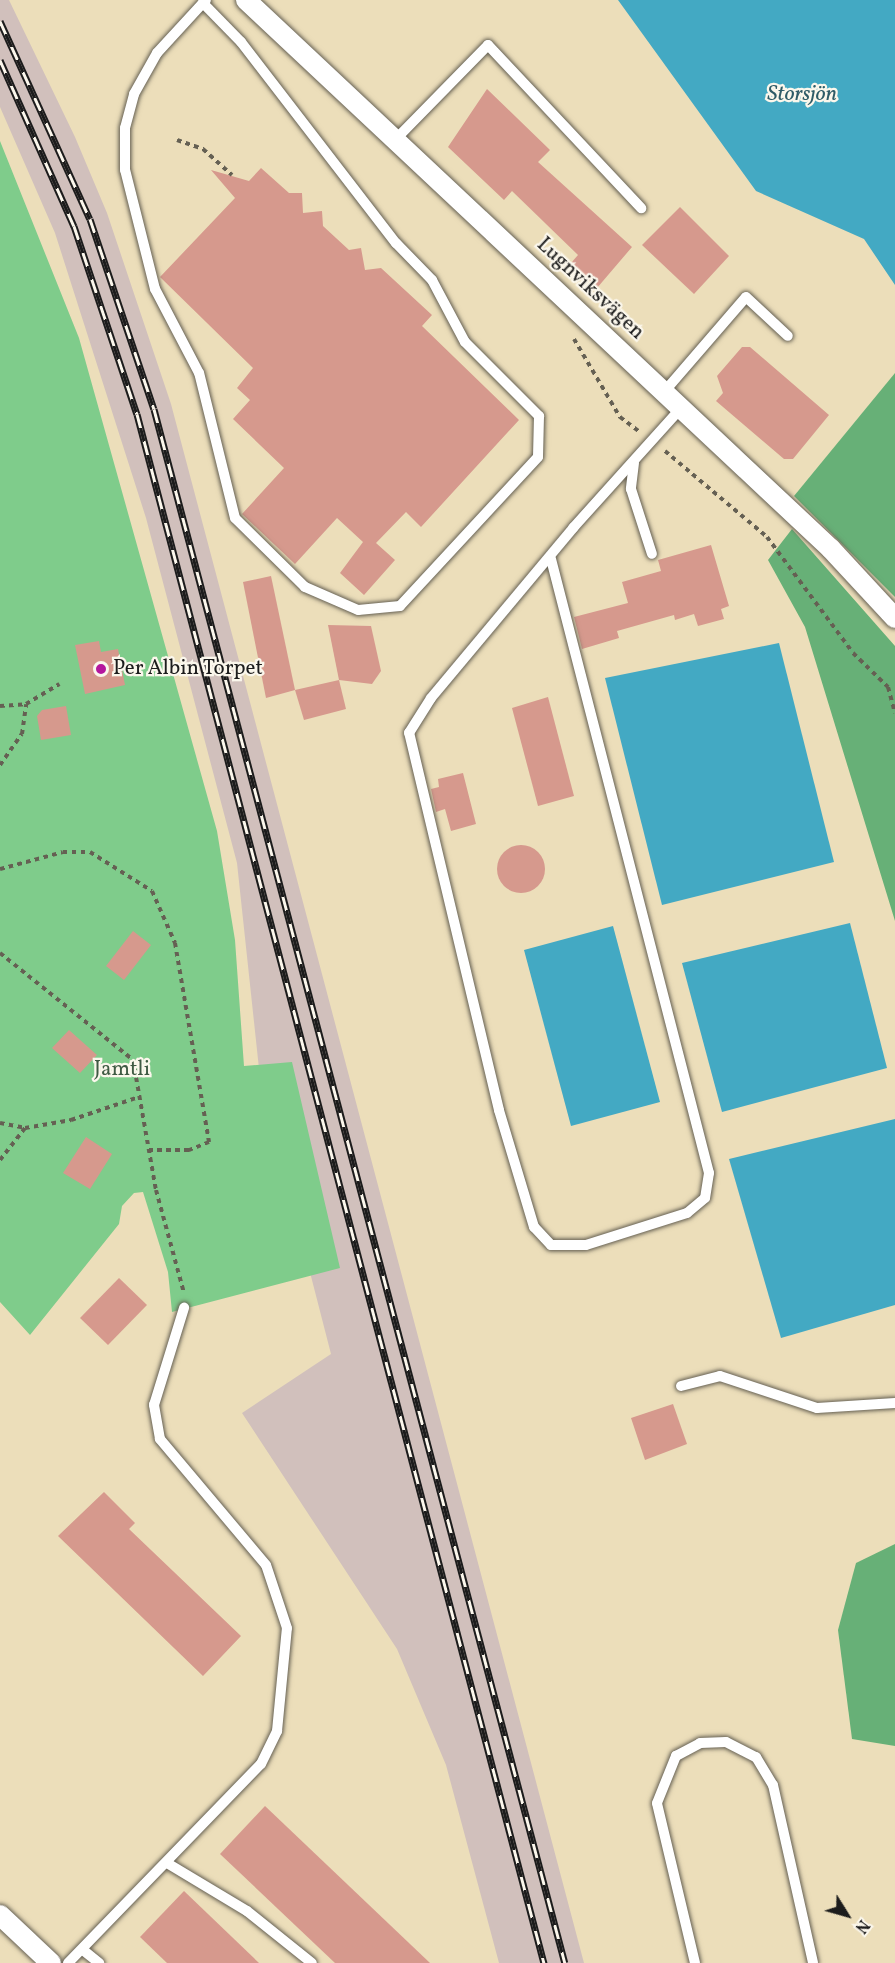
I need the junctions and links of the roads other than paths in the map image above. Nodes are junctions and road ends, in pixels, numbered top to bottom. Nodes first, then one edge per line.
1 (246, 0) edge
2 (204, 2) edge
3 (395, 140) junction
4 (641, 208) dead end
5 (788, 336) dead end
6 (664, 392) junction
7 (681, 408) junction
8 (634, 463) junction
9 (652, 554) dead end
10 (551, 560) junction
11 (895, 618) edge
12 (184, 1308) road end
13 (681, 1386) dead end
14 (895, 1403) edge
15 (167, 1863) junction
16 (2, 1922) edge
17 (83, 1950) junction
18 (51, 1963) edge
19 (69, 1963) edge
20 (99, 1963) edge
21 (312, 1963) edge
22 (695, 1963) edge
23 (813, 1963) edge

1 - 3 street, Lugnviksvägen
2 - 2 lane
3 - 4 lane
3 - 6 street, Lugnviksvägen
5 - 6 lane
6 - 7 street, Lugnviksvägen
7 - 8 lane
7 - 11 street, Lugnviksvägen
8 - 9 lane
8 - 10 lane
10 - 10 lane
12 - 15 lane
13 - 14 lane
15 - 17 lane
15 - 21 lane
16 - 18 street
17 - 19 lane
17 - 20 lane
22 - 23 lane

